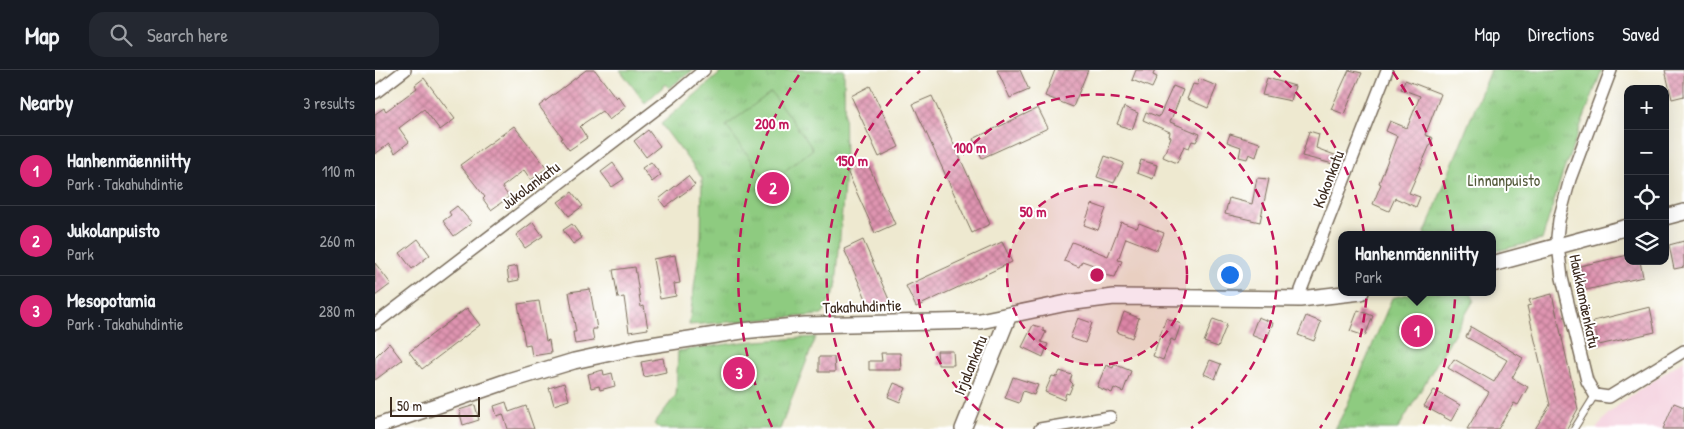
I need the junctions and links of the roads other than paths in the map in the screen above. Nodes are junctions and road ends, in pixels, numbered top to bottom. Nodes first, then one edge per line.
1 (405, 70) edge
2 (704, 70) edge
3 (1387, 70) edge
4 (1611, 70) edge
5 (375, 93) edge
6 (1684, 212) edge
7 (1669, 216) edge
8 (1624, 228) edge
9 (1557, 247) junction
10 (1496, 263) edge
11 (1338, 295) edge
12 (1300, 300) junction
13 (1009, 315) junction
14 (375, 324) edge
15 (1684, 351) edge
16 (1595, 394) junction
17 (1109, 417) dead end
18 (375, 427) edge
19 (963, 429) edge
20 (1040, 429) edge
21 (1574, 429) edge

1 - 5 street
2 - 14 street, Jukolankatu
3 - 12 street, Kokonkatu
4 - 9 street, Haukkamäenkatu
6 - 7 street
8 - 9 street
9 - 10 street
9 - 16 street, Haukkamäenkatu
11 - 12 street, Takahuhdintie
12 - 13 street, Takahuhdintie
13 - 18 street, Takahuhdintie
13 - 19 street, Irjalankatu
15 - 16 street
16 - 21 lane
17 - 20 street

